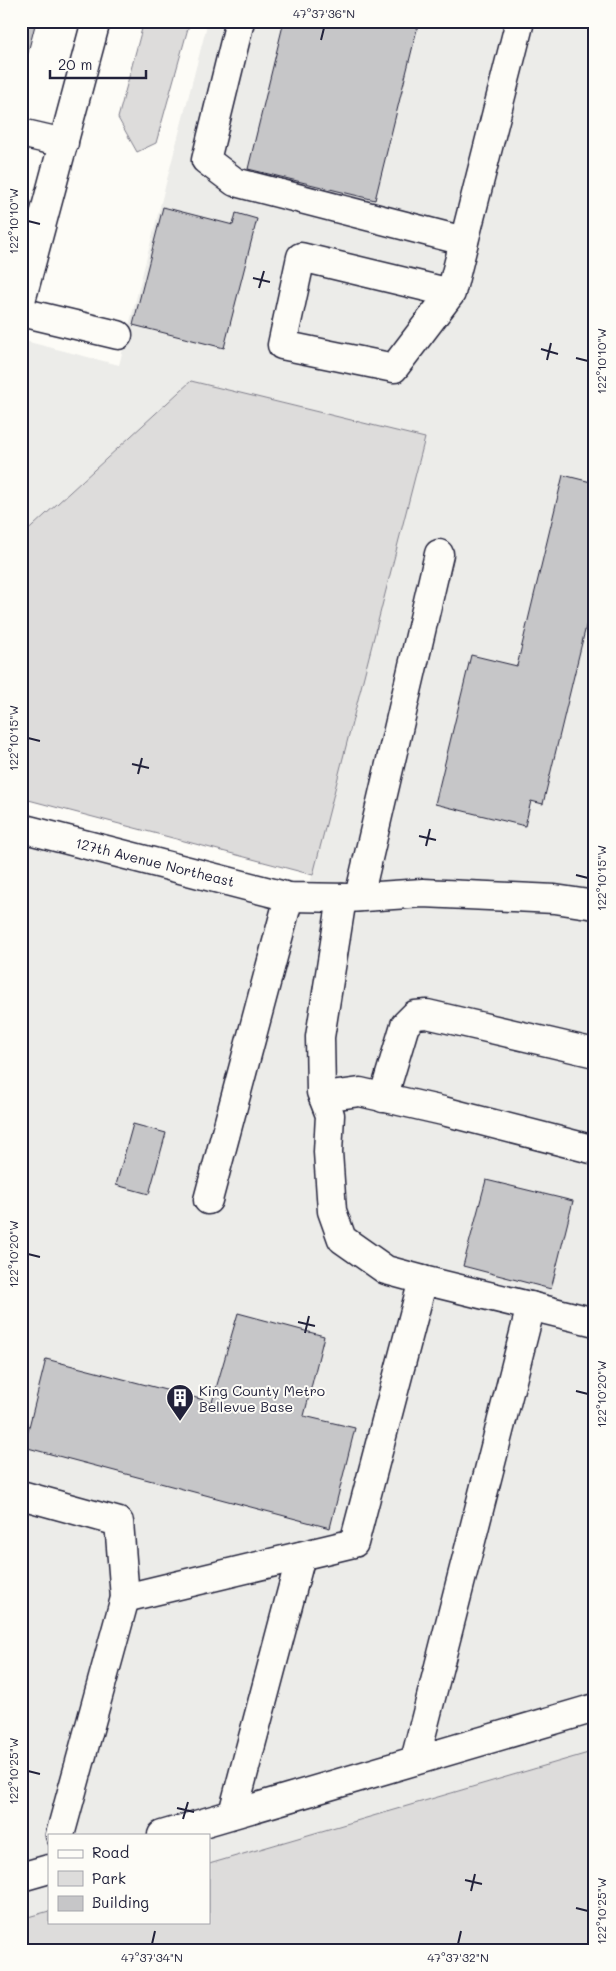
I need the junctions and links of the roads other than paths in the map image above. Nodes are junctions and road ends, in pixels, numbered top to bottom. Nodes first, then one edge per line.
1 (96, 21) edge
2 (240, 21) edge
3 (520, 21) edge
4 (21, 133) edge
5 (64, 143) junction
6 (464, 241) junction
7 (452, 294) junction
8 (21, 301) edge
9 (21, 312) edge
10 (118, 335) dead end
11 (439, 554) dead end
12 (21, 828) edge
13 (290, 897) junction
14 (351, 897) junction
15 (595, 905) edge
16 (595, 1053) edge
17 (323, 1097) junction
18 (383, 1098) junction
19 (595, 1150) edge
20 (208, 1200) dead end
21 (423, 1280) junction
22 (531, 1306) junction
23 (595, 1322) edge
24 (21, 1495) edge
25 (300, 1556) junction
26 (124, 1598) junction
27 (595, 1708) edge
28 (415, 1760) junction
29 (233, 1813) junction
30 (60, 1834) edge
31 (165, 1834) edge
32 (48, 1869) edge
33 (21, 1876) edge

1 - 5 street
2 - 6 street
3 - 6 street
4 - 5 street
5 - 8 street
6 - 7 street
7 - 7 street
9 - 10 street
11 - 14 street
12 - 13 street, 127th Avenue Northeast
13 - 14 street, 127th Avenue Northeast
13 - 20 street
14 - 15 street, 127th Avenue Northeast
14 - 17 street
16 - 18 street
17 - 18 street
17 - 21 street
18 - 19 street
21 - 22 street
21 - 25 street
22 - 23 street
22 - 28 street
24 - 26 street
25 - 26 street
25 - 29 street
26 - 30 street
27 - 28 street
28 - 29 street
29 - 31 street
32 - 33 street

